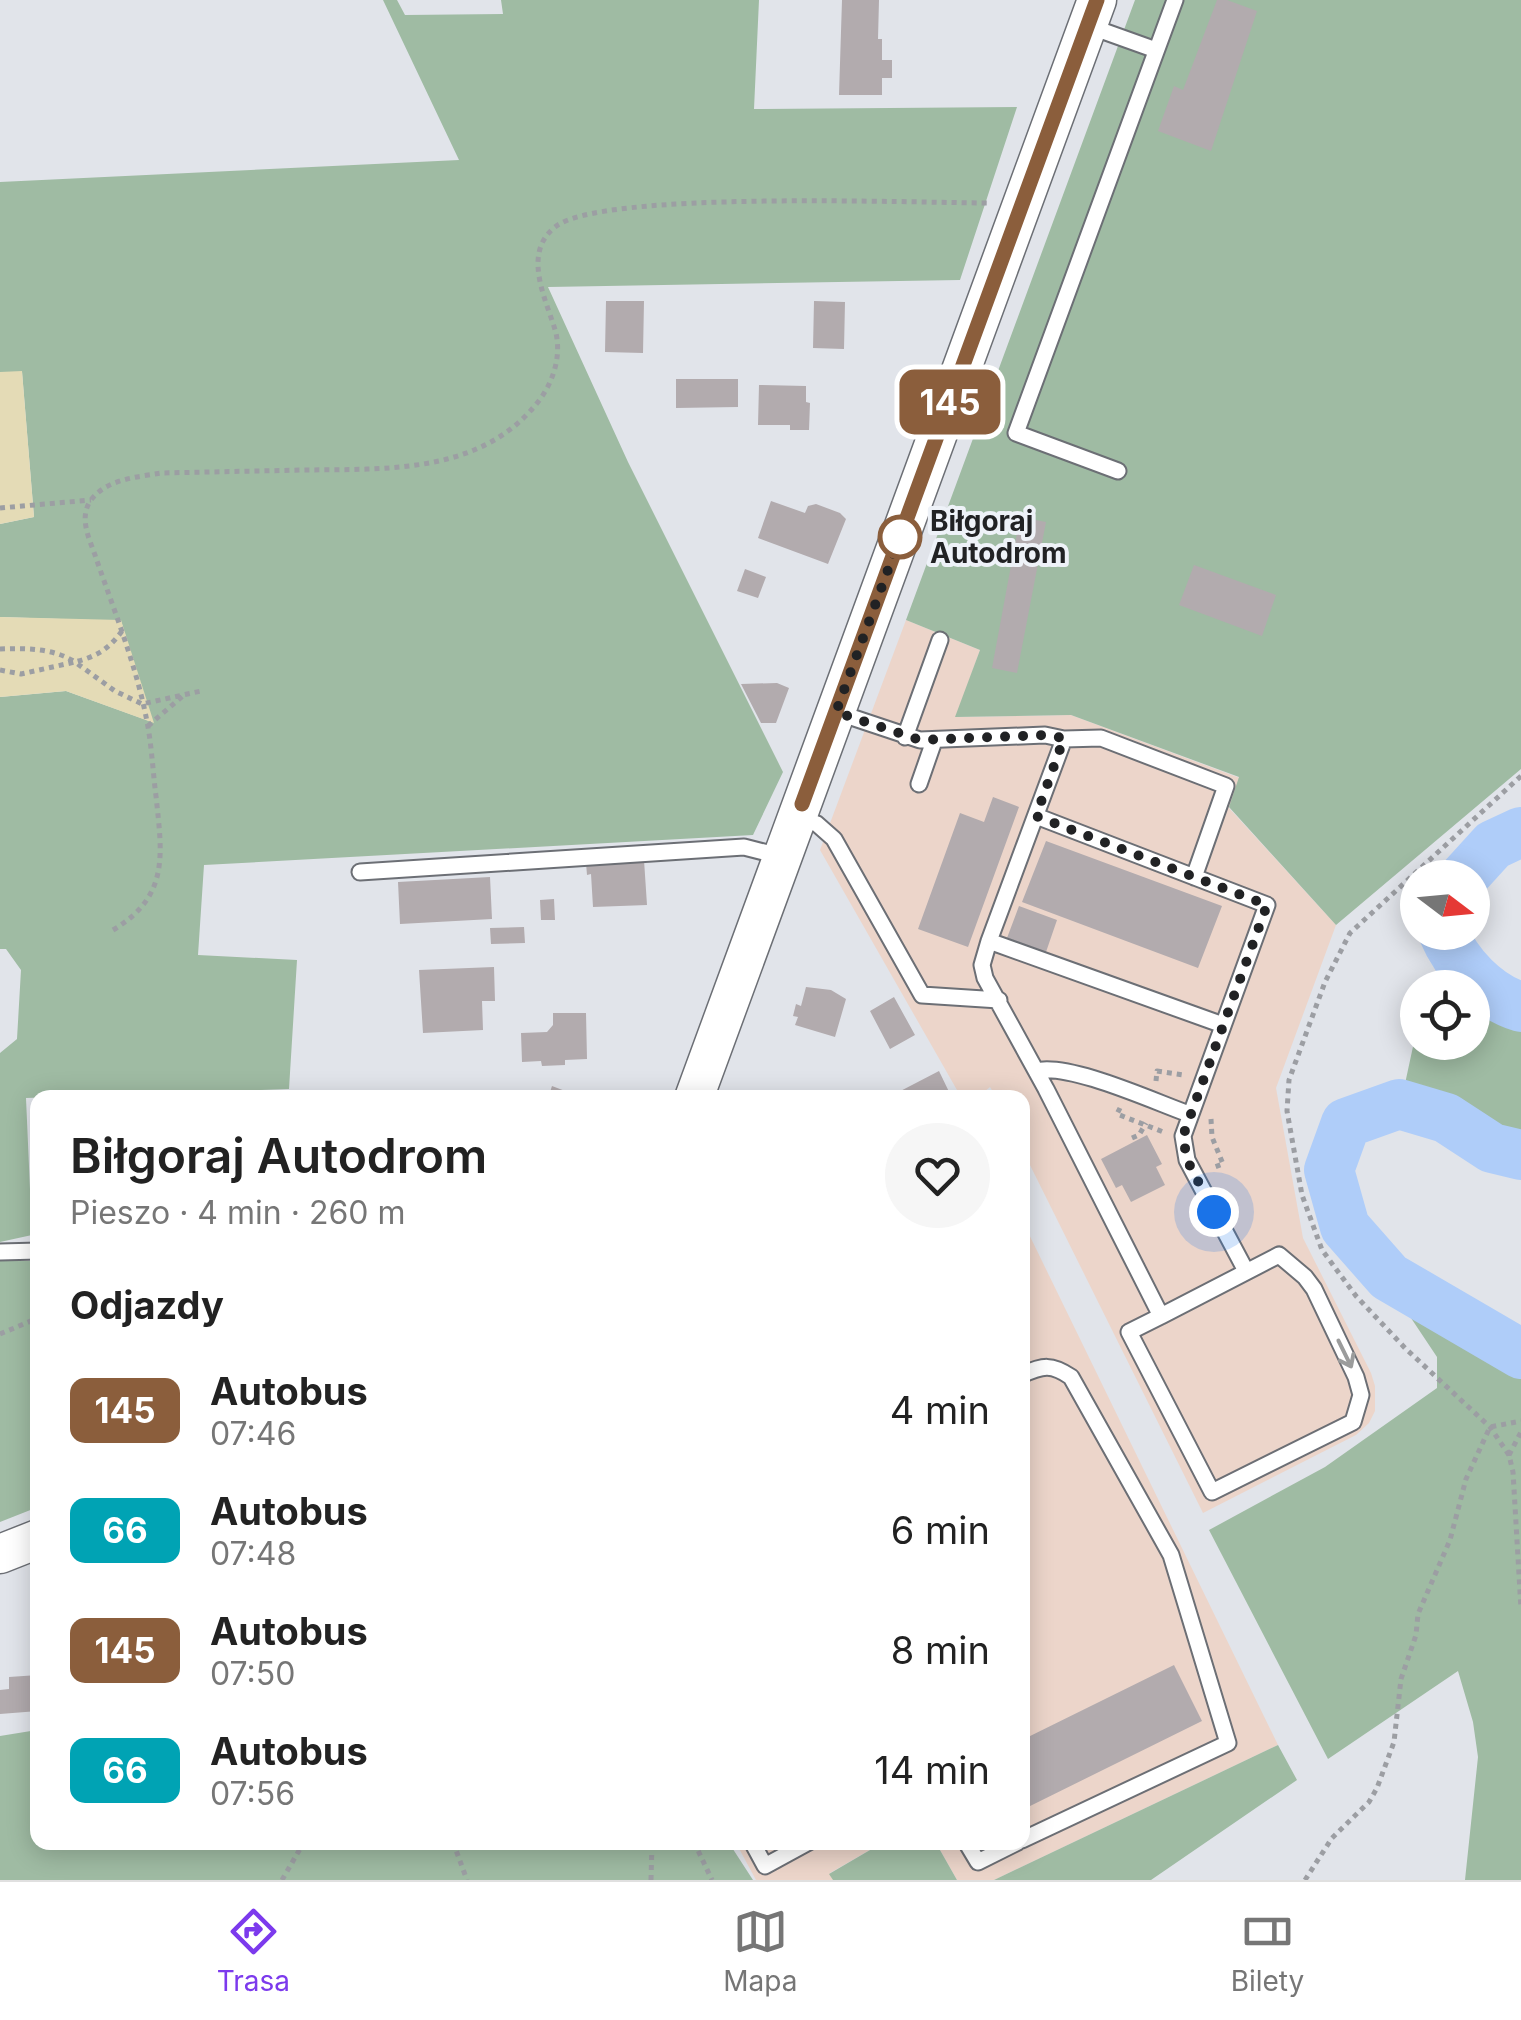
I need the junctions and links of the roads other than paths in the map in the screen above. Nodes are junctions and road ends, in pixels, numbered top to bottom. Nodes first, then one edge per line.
1 (1174, 0) edge
2 (1092, 13) edge
3 (1156, 50) junction
4 (1118, 471) dead end
5 (940, 640) dead end
6 (836, 712) junction
7 (904, 737) junction
8 (1064, 738) junction
9 (934, 740) junction
10 (919, 784) dead end
11 (800, 810) junction
12 (1036, 816) junction
13 (784, 857) junction
14 (360, 872) dead end
15 (1194, 877) junction
16 (990, 941) junction
17 (1000, 1000) junction
18 (1223, 1024) junction
19 (1036, 1071) junction
20 (697, 1090) edge
21 (1189, 1114) junction
22 (30, 1251) edge
23 (0, 1252) edge
24 (1246, 1271) junction
25 (1161, 1316) junction
26 (1030, 1371) edge
27 (30, 1542) edge
28 (0, 1554) edge
29 (1030, 1837) edge
30 (757, 1850) edge
31 (795, 1850) edge
32 (971, 1850) edge
33 (1003, 1850) edge

1 - 3 lane
2 - 3 lane
2 - 6 street
3 - 4 lane
5 - 7 lane
6 - 7 lane
6 - 11 street
7 - 9 lane
8 - 9 lane
8 - 12 lane
8 - 15 lane
9 - 10 lane
11 - 13 street
11 - 17 lane
12 - 15 lane
12 - 16 lane
13 - 14 lane
13 - 20 street
15 - 18 lane
16 - 17 lane
16 - 18 lane
17 - 19 lane
18 - 21 lane
19 - 21 lane
19 - 25 lane
21 - 24 lane
22 - 23 lane
24 - 25 lane
24 -> 25 lane
26 - 29 lane
27 - 28 street
30 - 31 lane
32 - 33 lane

